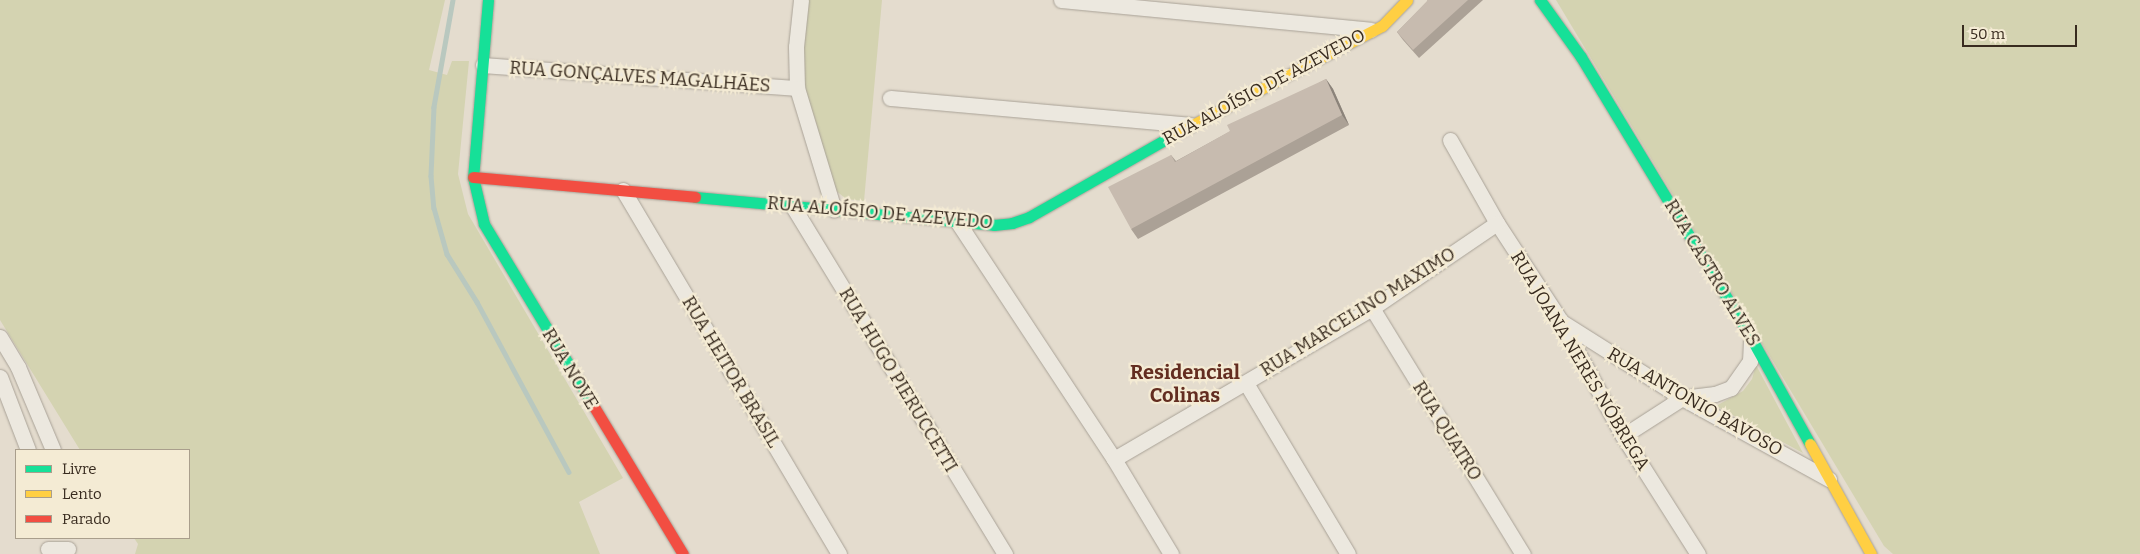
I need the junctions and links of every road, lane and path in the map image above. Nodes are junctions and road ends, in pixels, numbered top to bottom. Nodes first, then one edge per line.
1 (488, 0) edge
2 (801, 0) edge
3 (1061, 0) edge
4 (1407, 0) edge
5 (1540, 0) edge
6 (1371, 30) junction
7 (483, 65) junction
8 (797, 88) junction
9 (890, 98) dead end
10 (1190, 125) junction
11 (1450, 140) dead end
12 (473, 177) junction
13 (623, 190) junction
14 (792, 205) junction
15 (834, 210) junction
16 (957, 221) junction
17 (1497, 223) junction
18 (1372, 308) junction
19 (1561, 321) junction
20 (0, 337) edge
21 (1751, 338) junction
22 (18, 367) junction
23 (1, 381) edge
24 (1246, 383) junction
25 (1682, 398) junction
26 (1623, 436) junction
27 (28, 449) edge
28 (53, 449) edge
29 (1114, 459) junction
30 (1832, 480) junction
31 (47, 547) edge
32 (67, 547) edge
33 (683, 554) edge
34 (839, 554) edge
35 (1004, 554) edge
36 (1171, 554) edge
37 (1348, 554) edge
38 (1523, 554) edge
39 (1698, 554) edge
40 (1871, 554) edge

1 - 7 street, RUA NOVE
2 - 8 street
3 - 6 street
4 - 6 street, RUA ALOÍSIO DE AZEVEDO
5 - 21 street, RUA CASTRO ALVES
6 - 10 street, RUA ALOÍSIO DE AZEVEDO
7 - 8 street, RUA GONÇALVES MAGALHÃES
7 - 12 street, RUA NOVE
8 - 15 street
9 - 10 street
10 - 16 street, RUA ALOÍSIO DE AZEVEDO
11 - 17 street, RUA JOANA NERES NÓBREGA
12 - 13 street, RUA ALOÍSIO DE AZEVEDO
12 - 33 street, RUA NOVE
13 - 14 street, RUA ALOÍSIO DE AZEVEDO
13 - 34 street, RUA HEITOR BRASIL
14 - 15 street, RUA ALOÍSIO DE AZEVEDO
14 - 35 street, RUA HUGO PIERUCCETTI
15 - 16 street, RUA ALOÍSIO DE AZEVEDO
16 - 29 street
17 - 18 street, RUA MARCELINO MAXIMO
17 - 19 street, RUA JOANA NERES NÓBREGA
18 - 24 street, RUA MARCELINO MAXIMO
18 - 38 street, RUA QUATRO
19 - 25 street, RUA ANTONIO BAVOSO
19 - 26 street, RUA JOANA NERES NÓBREGA
20 - 22 street
21 - 25 street
21 - 30 street, RUA CASTRO ALVES
22 - 23 street
22 - 28 street
23 - 27 street
24 - 29 street, RUA MARCELINO MAXIMO
24 - 37 street
25 - 26 street
25 - 30 street, RUA ANTONIO BAVOSO
26 - 39 street, RUA JOANA NERES NÓBREGA
29 - 36 street
30 - 40 street, RUA CASTRO ALVES
31 - 32 street

